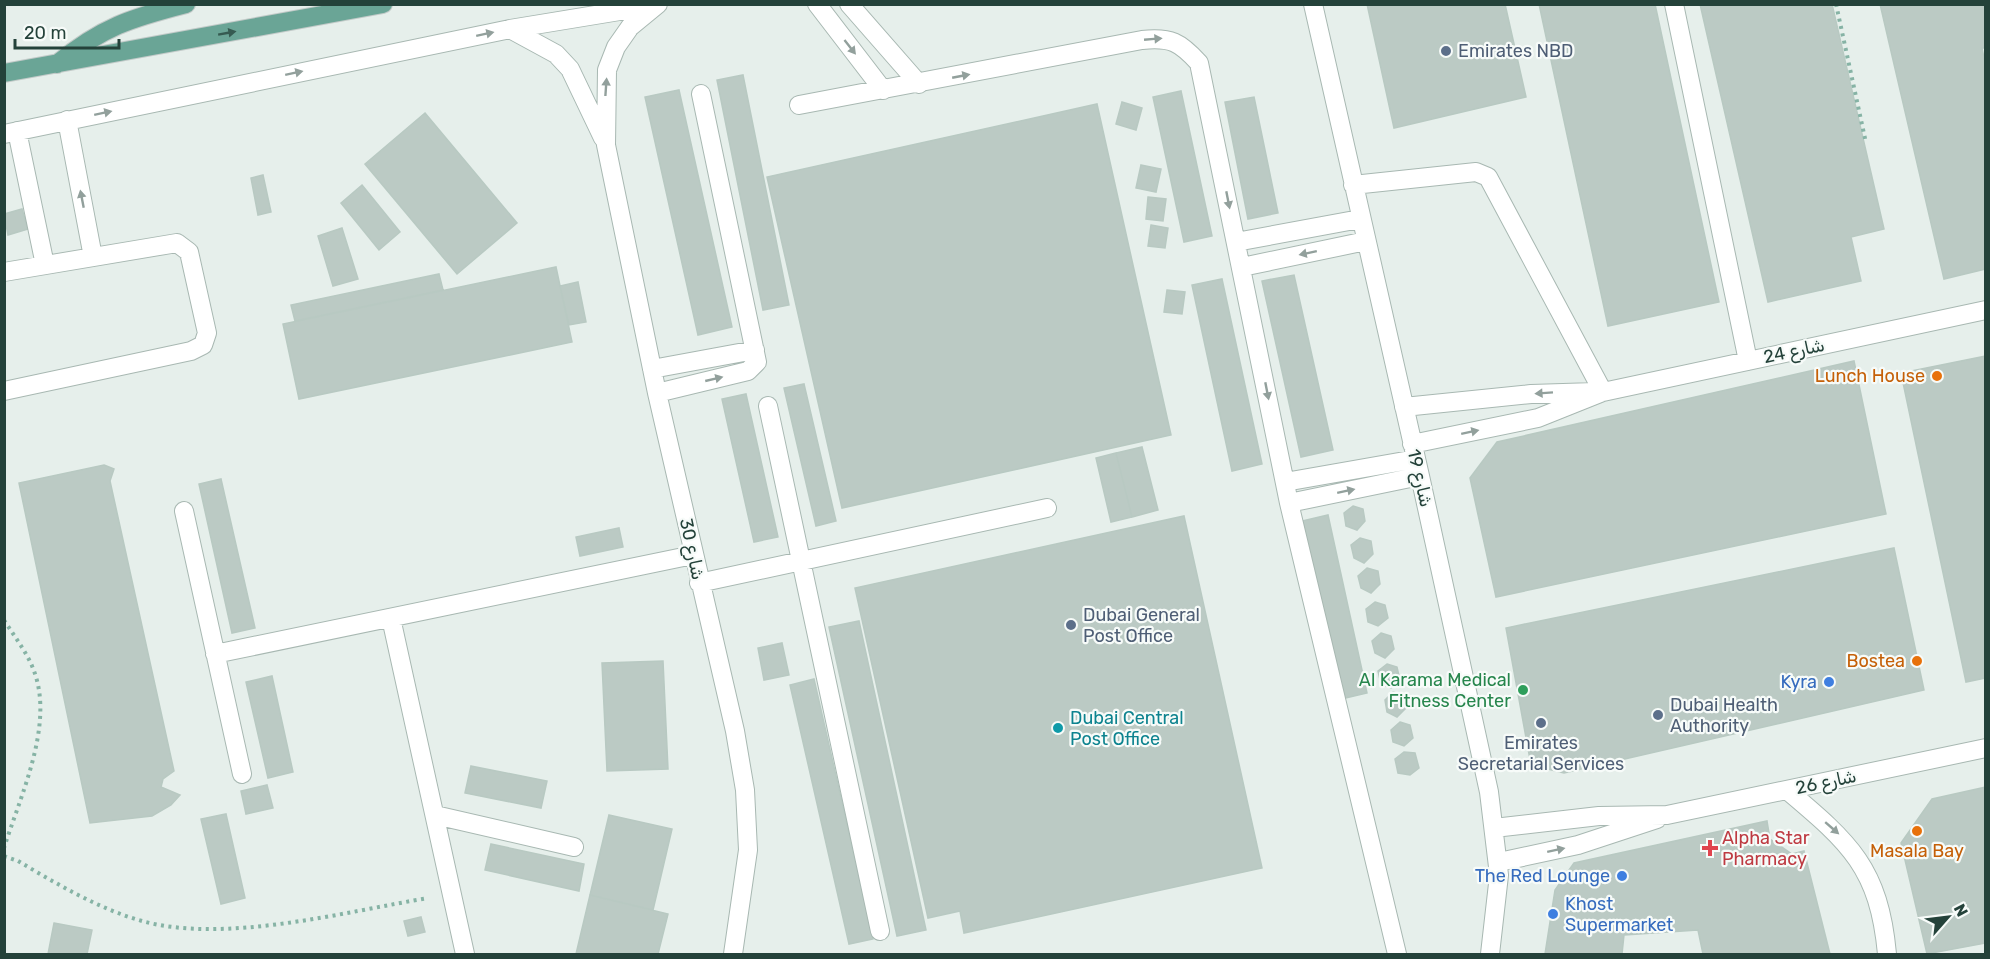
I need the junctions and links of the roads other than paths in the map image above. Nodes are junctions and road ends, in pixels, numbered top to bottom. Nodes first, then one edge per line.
1 (186, 4) edge
2 (382, 4) edge
3 (657, 4) edge
4 (817, 4) edge
5 (849, 4) edge
6 (1313, 4) edge
7 (1674, 4) edge
8 (510, 29) junction
9 (56, 65) junction
10 (4, 73) edge
11 (919, 84) junction
12 (883, 90) junction
13 (701, 94) dead end
14 (799, 105) dead end
15 (67, 120) junction
16 (11, 133) edge
17 (606, 145) junction
18 (1353, 185) junction
19 (1360, 219) junction
20 (1366, 241) junction
21 (1236, 242) junction
22 (93, 257) junction
23 (45, 265) junction
24 (1242, 267) junction
25 (4, 272) edge
26 (1986, 310) edge
27 (754, 350) junction
28 (1748, 361) junction
29 (652, 369) junction
30 (4, 391) edge
31 (1603, 392) junction
32 (657, 393) junction
33 (768, 406) dead end
34 (1404, 407) junction
35 (1416, 460) junction
36 (1285, 482) junction
37 (1289, 503) junction
38 (1047, 508) dead end
39 (184, 511) dead end
40 (693, 555) junction
41 (800, 561) junction
42 (699, 583) junction
43 (391, 618) junction
44 (215, 654) junction
45 (1986, 748) edge
46 (242, 774) dead end
47 (1787, 790) junction
48 (435, 815) junction
49 (1667, 815) junction
50 (1494, 828) junction
51 (574, 847) dead end
52 (1499, 862) junction
53 (880, 931) dead end
54 (465, 954) edge
55 (733, 954) edge
56 (1397, 954) edge
57 (1490, 954) edge
58 (1887, 954) edge

1 - 9 main road
9 -> 2 main road
3 - 8 street
17 -> 3 street, شارع 30
4 -> 12 street
5 - 11 street
6 - 18 street, شارع 19
7 - 28 street
15 -> 8 street
8 - 17 street, شارع 30
9 - 10 main road
11 - 12 street
11 -> 21 street
12 - 14 street
13 - 27 street
15 - 16 street
22 -> 15 street
16 - 23 street
17 - 29 street, شارع 30
18 - 19 street, شارع 19
18 - 31 street
19 - 20 street, شارع 19
19 - 21 street
20 -> 24 street
20 - 34 street, شارع 19
21 - 24 street
22 - 23 street
22 - 30 street
23 - 25 street
24 -> 36 street
26 - 28 street, شارع 24
27 - 29 street
32 -> 27 street
28 - 31 street, شارع 24
29 - 32 street, شارع 30
31 -> 34 street, شارع 24
35 -> 31 street, شارع 24
32 - 40 street, شارع 30
33 - 41 street
34 - 35 street, شارع 19
35 - 36 street
37 -> 35 street
35 - 50 street, شارع 19
36 - 37 street
37 - 56 street
38 - 41 street
39 - 44 street
40 - 42 street, شارع 30
40 - 43 street
41 - 42 street
41 - 53 street
42 - 55 street, شارع 30
43 - 44 street
43 - 48 street
44 - 46 street
45 - 47 street, شارع 26
47 - 49 street, شارع 26
47 -> 58 street
48 - 51 street
48 - 54 street
49 - 50 street, شارع 26
52 -> 49 street, شارع 26
50 - 52 street, شارع 19
52 - 57 street, شارع 19

